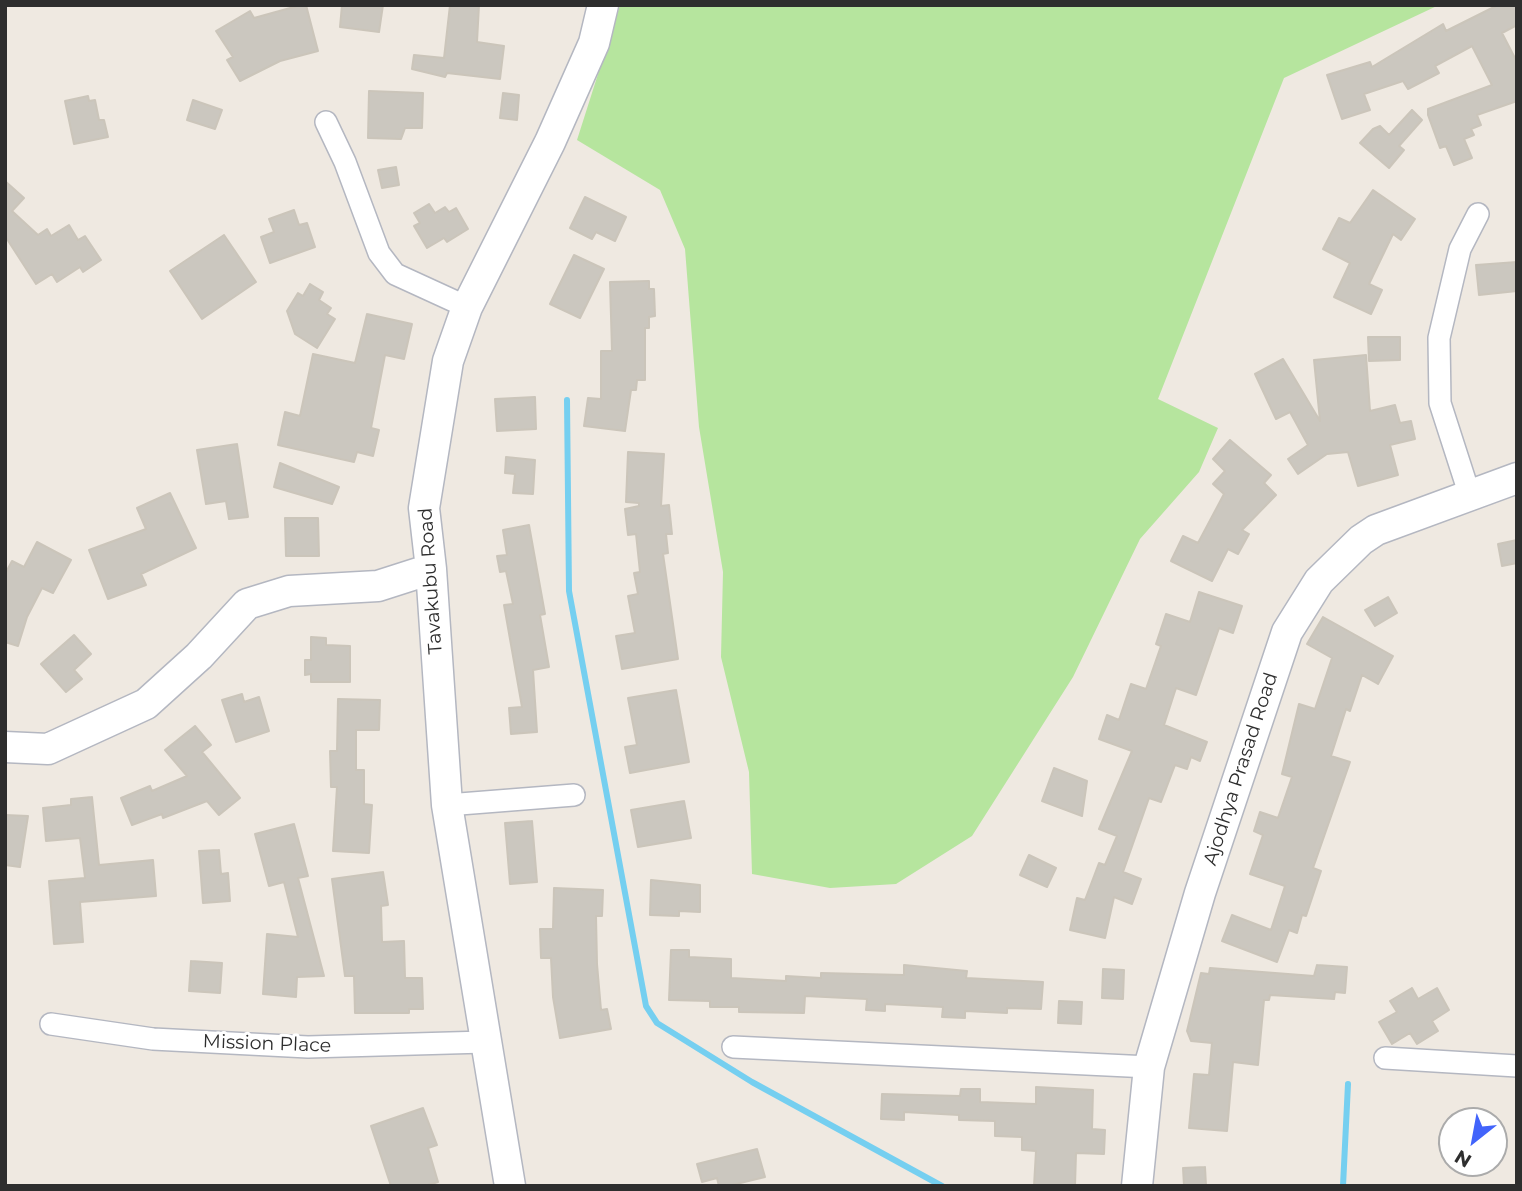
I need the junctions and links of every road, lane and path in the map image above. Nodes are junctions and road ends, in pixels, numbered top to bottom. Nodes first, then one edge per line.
1 (603, 5) edge
2 (326, 122) dead end
3 (1478, 214) dead end
4 (467, 307) junction
5 (1517, 478) edge
6 (1470, 496) junction
7 (431, 569) junction
8 (5, 747) edge
9 (574, 795) dead end
10 (447, 805) junction
11 (51, 1024) dead end
12 (485, 1042) junction
13 (733, 1047) dead end
14 (1385, 1058) dead end
15 (1517, 1066) edge
16 (1149, 1067) junction
17 (510, 1186) edge
18 (1138, 1186) edge

1 - 4 main road, Tavakubu Road
2 - 4 street
3 - 6 street
4 - 7 main road, Tavakubu Road
5 - 6 main road, Ajodhya Prasad Road
6 - 16 main road, Ajodhya Prasad Road
7 - 8 main road
7 - 10 main road, Tavakubu Road
9 - 10 street
10 - 12 main road, Tavakubu Road
11 - 12 street, Mission Place
12 - 17 main road, Tavakubu Road
13 - 16 street
14 - 15 street
16 - 18 main road, Ajodhya Prasad Road

